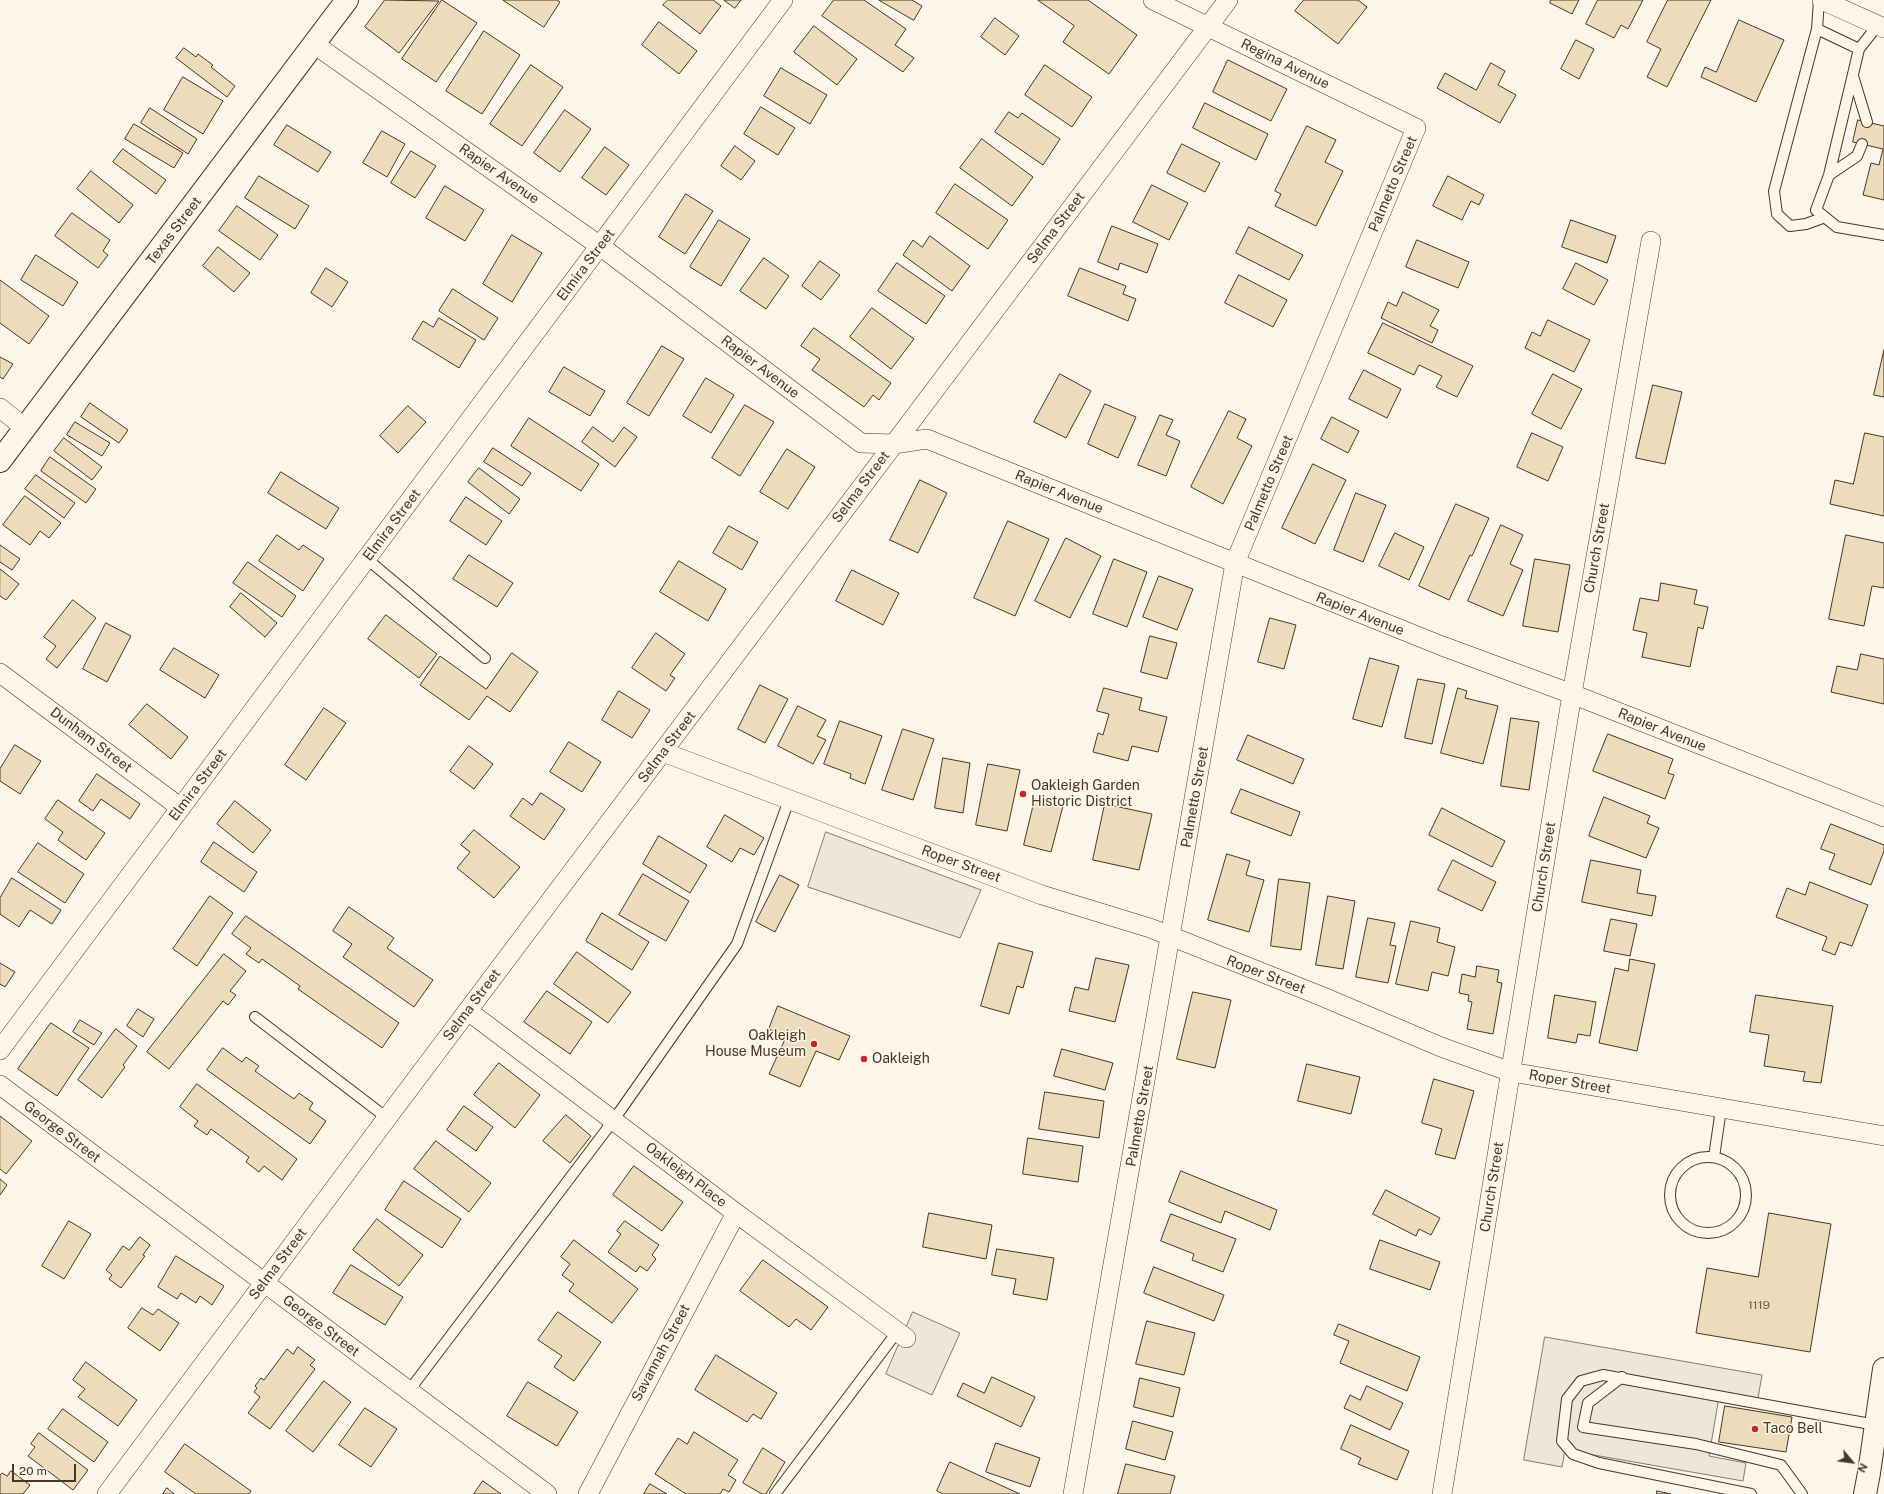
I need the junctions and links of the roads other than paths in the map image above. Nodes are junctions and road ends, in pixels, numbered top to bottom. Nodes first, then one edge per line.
1 (347, 0) edge
2 (783, 0) edge
3 (1153, 0) edge
4 (1228, 0) edge
5 (1819, 0) edge
6 (1822, 0) edge
7 (1208, 27) junction
8 (1881, 27) edge
9 (1817, 29) junction
10 (314, 44) junction
11 (1859, 50) junction
12 (1853, 76) junction
13 (1867, 122) dead end
14 (1416, 128) joint
15 (1862, 144) dead end
16 (1828, 175) junction
17 (1825, 217) junction
18 (1884, 235) edge
19 (1652, 241) dead end
20 (600, 246) junction
21 (0, 408) edge
22 (25, 428) junction
23 (894, 444) junction
24 (0, 461) edge
25 (367, 559) junction
26 (1235, 563) junction
27 (485, 658) dead end
28 (0, 673) edge
29 (1572, 694) junction
30 (663, 752) junction
31 (789, 800) junction
32 (181, 808) junction
33 (1884, 817) edge
34 (1171, 937) junction
35 (468, 1011) junction
36 (255, 1017) dead end
37 (0, 1050) edge
38 (1511, 1072) junction
39 (0, 1085) edge
40 (1721, 1109) junction
41 (387, 1118) junction
42 (614, 1121) junction
43 (1884, 1136) edge
44 (1714, 1157) junction
45 (736, 1213) junction
46 (264, 1282) junction
47 (901, 1335) joint
48 (1884, 1369) edge
49 (1622, 1377) junction
50 (408, 1392) junction
51 (1876, 1425) junction
52 (107, 1494) edge
53 (547, 1494) edge
54 (588, 1494) edge
55 (776, 1494) edge
56 (1073, 1494) edge
57 (1442, 1494) edge
58 (1751, 1494) edge
59 (1802, 1494) edge
60 (1865, 1494) edge

1 - 10 street, Texas Street
2 - 20 street, Elmira Street
3 - 7 street, Regina Avenue
4 - 7 street, Selma Street
5 - 9 lane
6 - 8 street
7 - 14 street, Regina Avenue
7 - 23 street, Selma Street
8 - 11 lane
9 - 11 lane
9 - 17 lane
10 - 20 street, Rapier Avenue
10 - 22 street, Texas Street
11 - 12 lane
12 - 13 lane
12 - 16 lane
14 - 26 street, Palmetto Street
15 - 16 lane
16 - 17 lane
17 - 18 lane
19 - 29 street, Church Street
20 - 23 street, Rapier Avenue
20 - 25 street, Elmira Street
21 - 22 street
22 - 24 street, Texas Street
23 - 26 street, Rapier Avenue
23 - 30 street, Selma Street
25 - 27 lane
25 - 32 street, Elmira Street
26 - 29 street, Rapier Avenue
26 - 34 street, Palmetto Street
28 - 32 street, Dunham Street
29 - 33 street, Rapier Avenue
29 - 38 street, Church Street
30 - 31 street, Roper Street
30 - 35 street, Selma Street
31 - 34 street, Roper Street
31 - 42 lane
32 - 37 street, Elmira Street
34 - 38 street, Roper Street
34 - 56 street, Palmetto Street
35 - 41 street, Selma Street
35 - 42 street, Oakleigh Place
36 - 41 lane
38 - 40 street, Roper Street
38 - 57 street, Church Street
39 - 46 street, George Street
40 - 43 street, Roper Street
40 - 44 lane
41 - 46 street, Selma Street
42 - 45 street, Oakleigh Place
42 - 50 lane
44 - 44 lane
45 - 47 street, Oakleigh Place
45 - 54 street, Savannah Street
46 - 50 street, George Street
46 - 52 street, Selma Street
47 - 55 lane
48 - 51 street
49 - 51 lane
49 - 58 lane
49 - 59 lane
50 - 53 street, George Street
51 - 60 street

